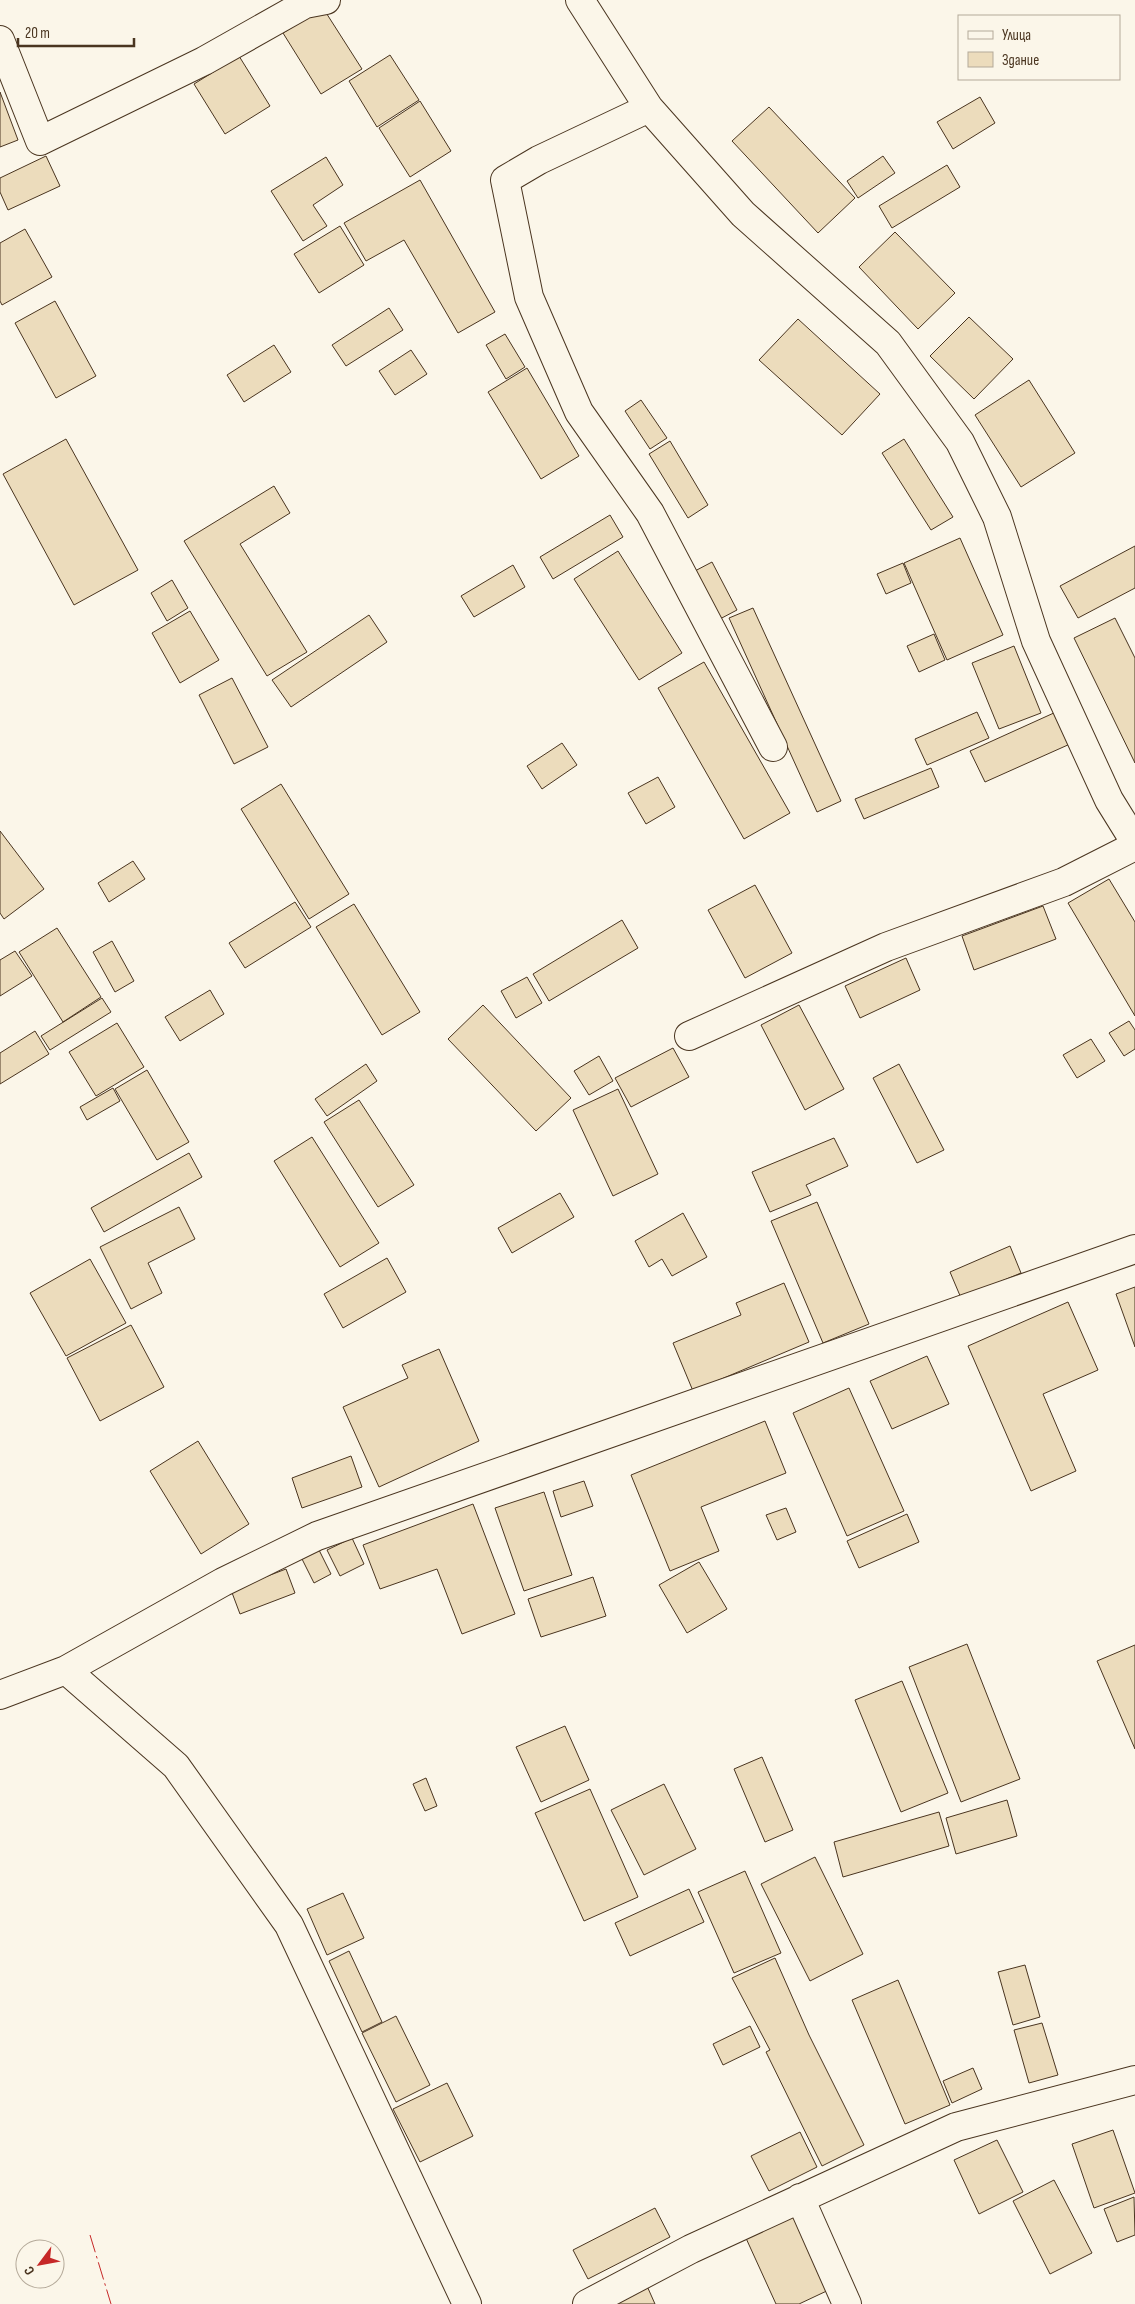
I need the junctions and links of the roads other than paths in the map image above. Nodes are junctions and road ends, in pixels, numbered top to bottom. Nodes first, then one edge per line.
1 (326, 0) edge
2 (580, 0) edge
3 (0, 40) edge
4 (649, 108) junction
5 (773, 746) dead end
6 (1135, 844) edge
7 (689, 1036) dead end
8 (1135, 1249) edge
9 (66, 1670) junction
10 (0, 1695) edge
11 (1135, 2080) edge
12 (800, 2198) junction
13 (467, 2304) edge
14 (587, 2304) edge
15 (847, 2304) edge

1 - 3 street
2 - 4 street
4 - 5 street
4 - 6 street
6 - 7 street
8 - 9 street
9 - 10 street
9 - 13 street
11 - 12 street
12 - 14 street
12 - 15 street

